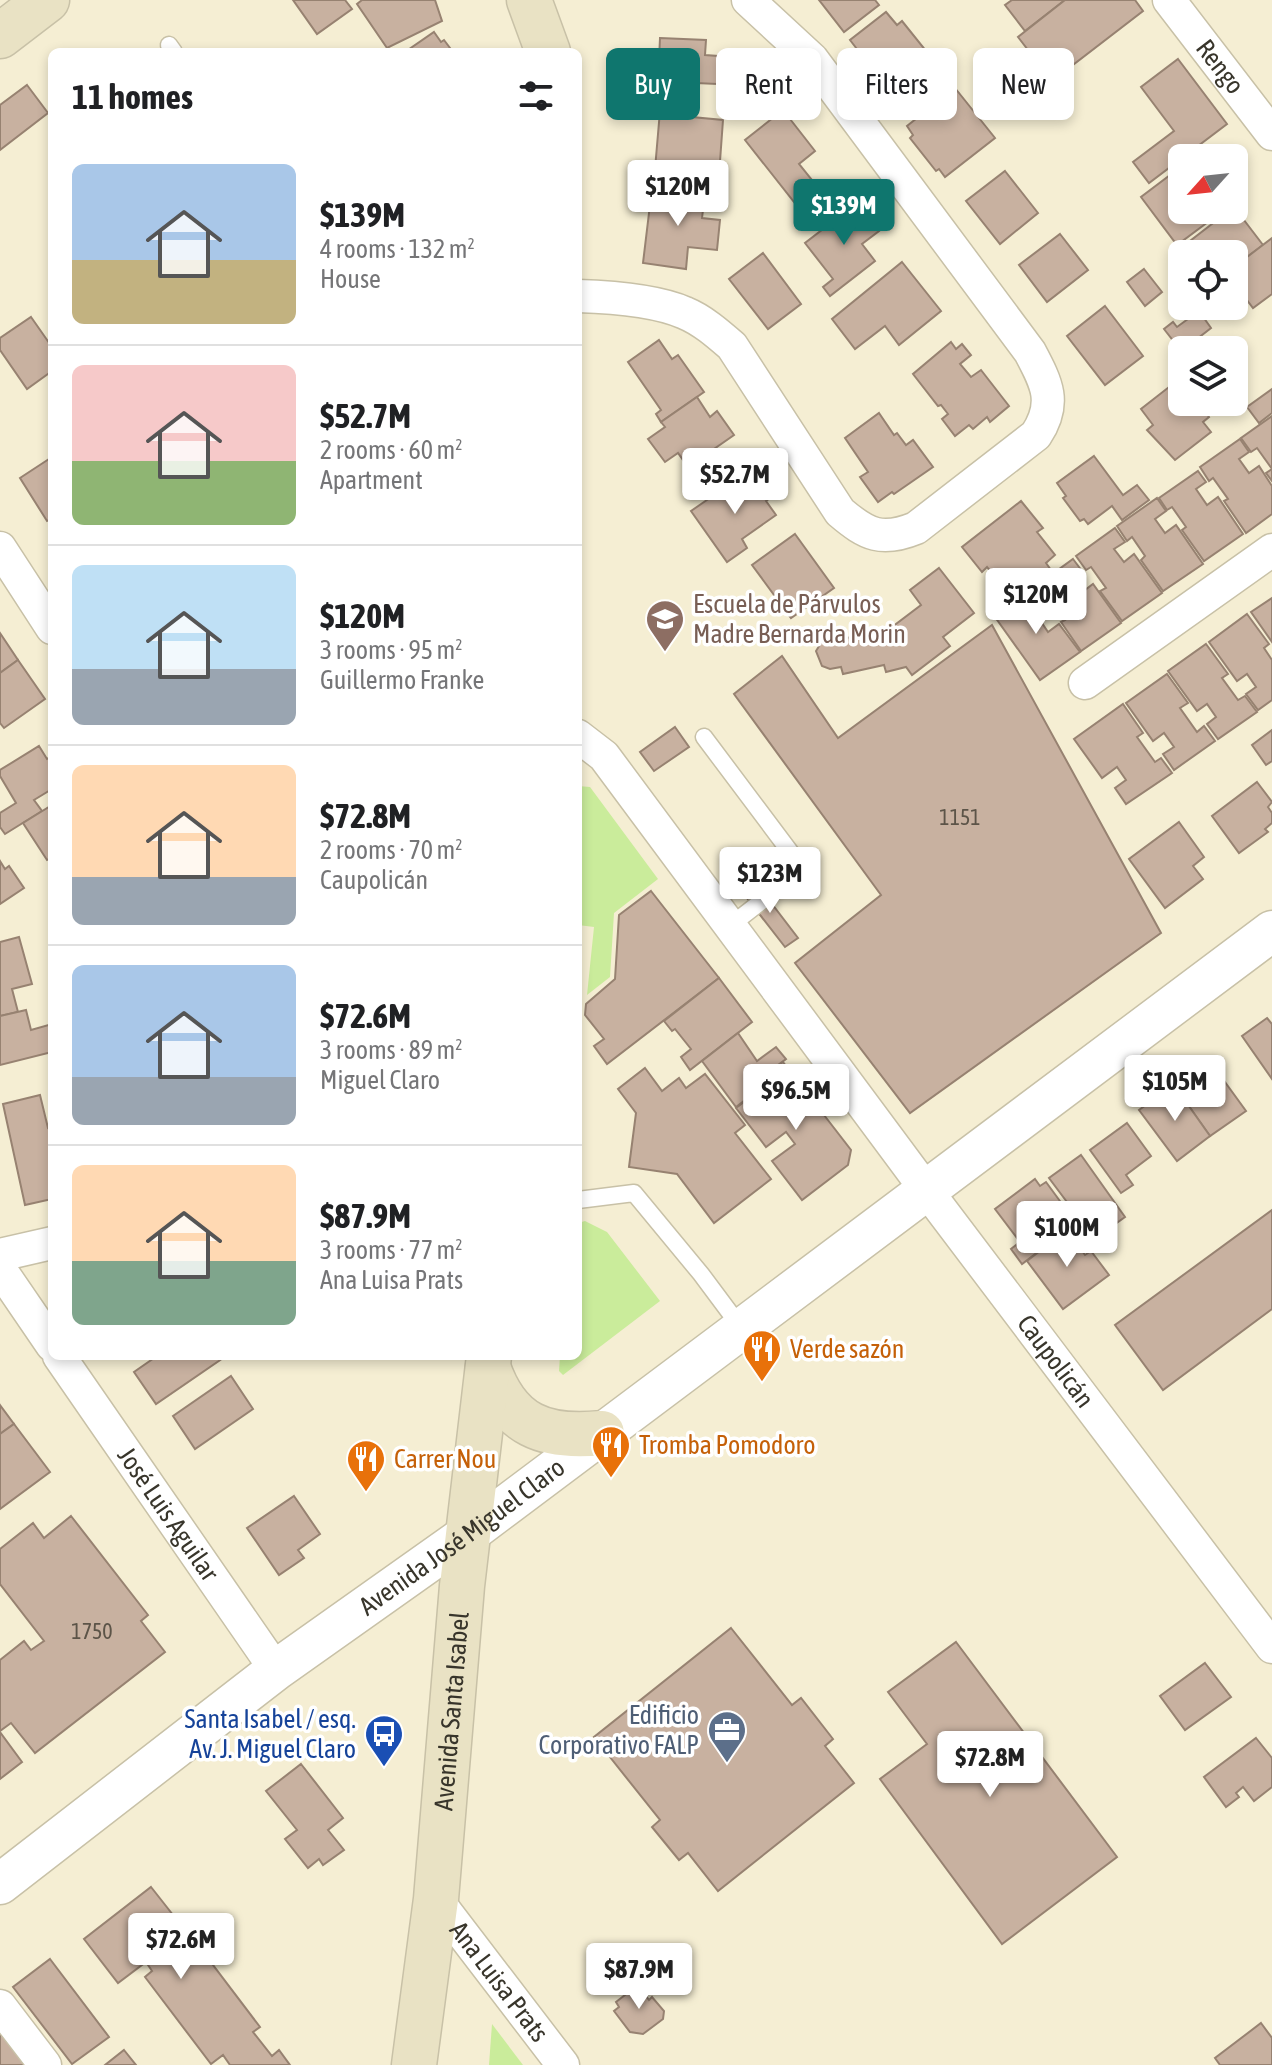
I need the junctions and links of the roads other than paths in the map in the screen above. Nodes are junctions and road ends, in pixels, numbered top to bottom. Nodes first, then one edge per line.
1 (47, 0) edge
2 (529, 0) edge
3 (748, 0) edge
4 (1169, 0) edge
5 (0, 36) edge
6 (547, 48) edge
7 (1272, 134) edge
8 (582, 296) edge
9 (0, 548) edge
10 (1272, 550) edge
11 (48, 622) edge
12 (1085, 683) dead end
13 (704, 737) dead end
14 (582, 739) edge
15 (731, 925) junction
16 (1272, 931) edge
17 (927, 1191) junction
18 (582, 1200) edge
19 (48, 1244) edge
20 (0, 1255) edge
21 (0, 1269) edge
22 (742, 1329) junction
23 (48, 1339) edge
24 (62, 1360) edge
25 (488, 1362) edge
26 (602, 1433) junction
27 (468, 1534) junction
28 (1272, 1647) edge
29 (276, 1670) junction
30 (0, 1884) edge
31 (436, 1899) junction
32 (0, 2006) edge
33 (45, 2065) edge
34 (414, 2065) edge
35 (563, 2065) edge

1 - 5 main road
2 - 6 main road
3 - 8 street
4 - 7 street, Rengo
9 - 11 street
10 - 12 street
13 - 15 lane
14 - 15 street, Caupolicán
15 - 17 street, Caupolicán
16 - 17 street, Avenida José Miguel Claro
17 - 22 street, Avenida José Miguel Claro
17 - 28 street, Caupolicán
18 - 22 lane
19 - 20 street
21 - 23 street
22 - 26 street, Avenida José Miguel Claro
24 - 29 street, José Luis Aguilar
25 - 26 main road
25 - 27 main road, Avenida Santa Isabel
26 - 27 street, Avenida José Miguel Claro
27 - 29 street, Avenida José Miguel Claro
27 - 31 main road, Avenida Santa Isabel
29 - 30 street, Avenida José Miguel Claro
31 - 34 main road, Avenida Santa Isabel
31 - 35 street, Ana Luisa Prats
32 - 33 street

